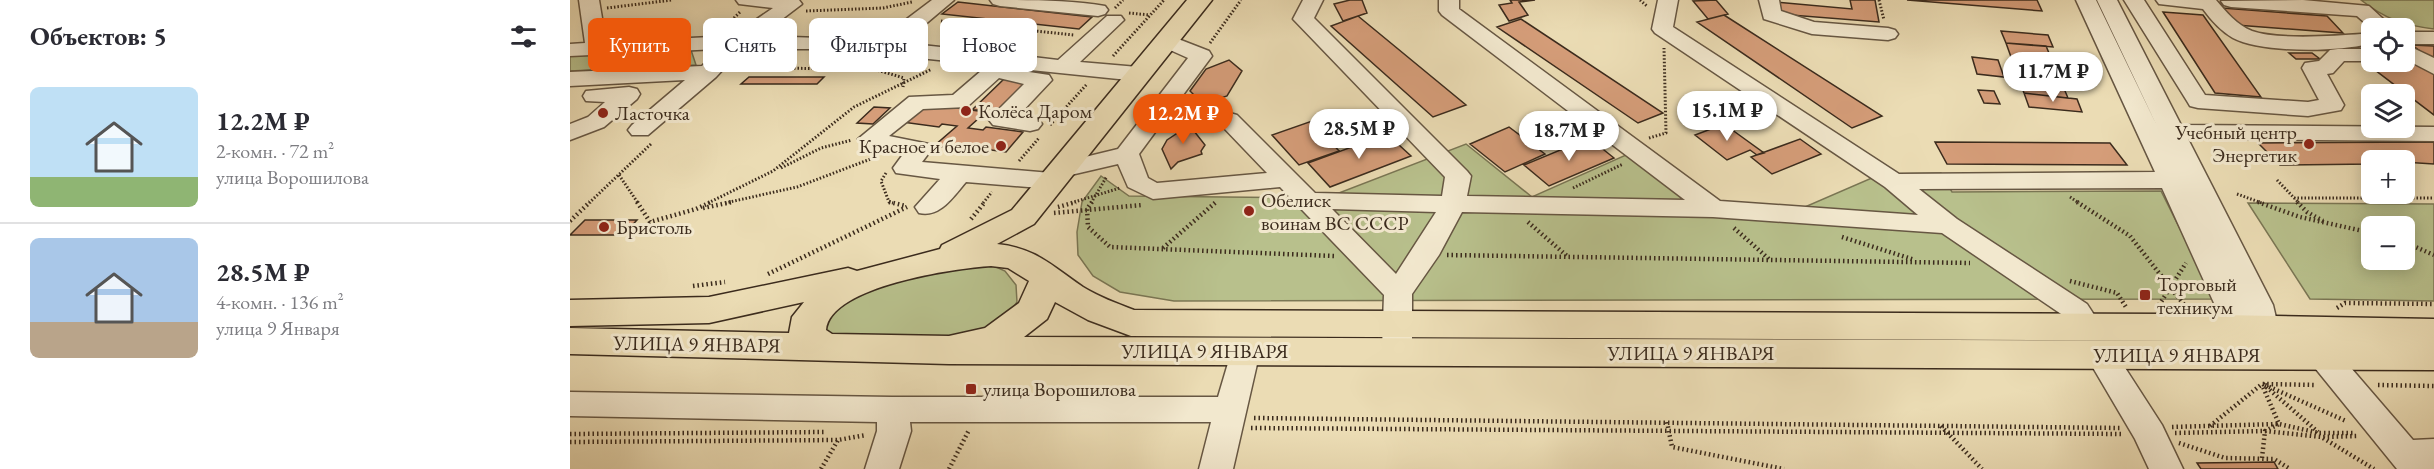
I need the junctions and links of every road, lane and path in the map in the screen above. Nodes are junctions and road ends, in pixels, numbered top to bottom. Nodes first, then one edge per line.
1 (672, 0) edge
2 (746, 0) edge
3 (922, 0) edge
4 (944, 0) edge
5 (1000, 0) edge
6 (1164, 0) edge
7 (1200, 0) edge
8 (1241, 0) edge
9 (1313, 0) edge
10 (1449, 0) edge
11 (1668, 0) edge
12 (1769, 0) edge
13 (2086, 0) edge
14 (2107, 0) edge
15 (2134, 0) edge
16 (2166, 0) edge
17 (752, 1) edge
18 (2231, 1) edge
19 (1034, 2) edge
20 (590, 5) edge
21 (782, 11) junction
22 (741, 18) edge
23 (767, 18) edge
24 (921, 18) edge
25 (2371, 18) edge
26 (1662, 29) junction
27 (1888, 34) dead end
28 (2415, 38) edge
29 (2434, 38) edge
30 (2361, 40) edge
31 (1166, 41) junction
32 (588, 49) edge
33 (570, 50) edge
34 (2361, 55) edge
35 (2415, 55) edge
36 (1201, 56) junction
37 (940, 66) edge
38 (703, 67) edge
39 (1037, 67) edge
40 (1063, 67) junction
41 (2434, 67) edge
42 (797, 68) edge
43 (1099, 71) junction
44 (706, 72) edge
45 (992, 72) edge
46 (1015, 72) edge
47 (1138, 74) junction
48 (570, 79) edge
49 (903, 85) junction
50 (685, 91) junction
51 (629, 94) junction
52 (570, 98) edge
53 (1162, 109) junction
54 (907, 110) junction
55 (1041, 129) junction
56 (640, 130) dead end
57 (2147, 130) junction
58 (879, 132) junction
59 (570, 133) edge
60 (1615, 133) junction
61 (2175, 133) junction
62 (2434, 134) edge
63 (902, 147) junction
64 (1127, 154) junction
65 (1642, 154) junction
66 (1268, 158) junction
67 (773, 171) junction
68 (960, 174) junction
69 (619, 175) dead end
70 (1006, 175) junction
71 (1057, 176) junction
72 (1287, 179) junction
73 (2052, 180) junction
74 (2169, 180) junction
75 (2277, 180) dead end
76 (1137, 182) junction
77 (1237, 183) junction
78 (1894, 183) junction
79 (1198, 187) junction
80 (2237, 194) dead end
81 (1096, 197) junction
82 (2294, 198) junction
83 (2434, 198) edge
84 (1309, 201) junction
85 (1453, 204) junction
86 (1509, 205) junction
87 (1538, 206) junction
88 (928, 207) joint
89 (696, 209) junction
90 (1713, 209) junction
91 (1023, 217) junction
92 (2330, 224) junction
93 (1948, 225) junction
94 (966, 226) dead end
95 (2361, 231) edge
96 (1835, 234) dead end
97 (2415, 247) edge
98 (1162, 249) junction
99 (1425, 255) junction
100 (2434, 255) edge
101 (1568, 256) junction
102 (2191, 256) dead end
103 (1361, 257) junction
104 (1769, 259) junction
105 (939, 261) junction
106 (1921, 262) junction
107 (2008, 264) junction
108 (894, 270) junction
109 (1041, 272) junction
110 (784, 274) dead end
111 (2059, 278) dead end
112 (729, 282) dead end
113 (685, 288) dead end
114 (2170, 288) junction
115 (2434, 304) edge
116 (2116, 307) dead end
117 (2127, 307) junction
118 (2137, 307) dead end
119 (2164, 308) dead end
120 (2175, 309) dead end
121 (2232, 322) junction
122 (1398, 323) junction
123 (2327, 332) junction
124 (2434, 332) edge
125 (572, 337) edge
126 (2094, 341) junction
127 (825, 347) junction
128 (949, 350) junction
129 (1245, 351) junction
130 (2434, 356) edge
131 (2262, 384) junction
132 (2345, 385) junction
133 (2434, 386) edge
134 (570, 404) edge
135 (893, 415) junction
136 (1229, 418) junction
137 (1667, 422) junction
138 (2278, 424) junction
139 (1940, 425) junction
140 (2209, 426) junction
141 (969, 430) dead end
142 (1668, 431) junction
143 (2148, 431) junction
144 (2265, 431) junction
145 (832, 432) dead end
146 (844, 432) dead end
147 (1947, 433) junction
148 (2202, 433) junction
149 (570, 434) edge
150 (2322, 437) junction
151 (570, 442) edge
152 (2395, 449) edge
153 (2262, 458) junction
154 (821, 469) edge
155 (882, 469) edge
156 (949, 469) edge
157 (1216, 469) edge
158 (1784, 469) edge
159 (1982, 469) edge
160 (2166, 469) edge
161 (2290, 469) edge

1 - 20 path
2 - 17 street
3 - 21 path
4 - 24 street
5 - 19 street
6 - 43 path
7 - 31 main road
8 - 36 path
9 - 85 street
10 - 60 street
11 - 26 street
12 - 27 street
13 - 57 street
14 - 61 street
15 - 34 street
16 - 30 street
17 - 21 street
17 - 22 path
18 - 25 street
19 - 40 street
21 - 23 street
26 - 60 path
26 - 78 street
28 - 29 street
31 - 36 street
31 - 47 main road
32 - 33 street
35 - 41 street
36 - 53 street
37 - 49 path
38 - 48 street
39 - 40 street
40 - 43 street
42 - 49 path
43 - 47 street
43 - 55 path
44 - 50 street
45 - 54 street
46 - 55 street
47 - 71 main road
49 - 54 path
49 - 67 path
50 - 51 street
50 - 56 street
51 - 52 street
51 - 59 street
53 - 64 street
53 - 66 street
54 - 58 street
55 - 70 path
57 - 61 street
57 - 74 street
58 - 63 street
58 - 67 path
60 - 65 street
61 - 62 street
61 - 121 street
63 - 68 street
63 - 89 path
64 - 71 street
64 - 76 street
64 - 81 path
65 - 87 path
65 - 90 street
66 - 72 street
66 - 79 street
67 - 89 path
68 - 70 street
68 - 88 street
69 - 89 path
70 - 71 street
70 - 94 path
71 - 91 main road
72 - 77 street
72 - 84 street
73 - 74 street
73 - 78 street
73 - 114 path
74 - 121 street
75 - 82 path
76 - 79 street
76 - 81 path
77 - 79 street
77 - 98 path
78 - 93 street
80 - 92 path
81 - 91 path
81 - 98 path
82 - 83 path
82 - 92 path
84 - 85 street
84 - 103 street
85 - 86 street
85 - 99 street
86 - 87 street
86 - 101 path
87 - 90 street
88 - 110 path
90 - 93 street
90 - 104 path
91 - 105 main road
91 - 109 main road
92 - 95 path
93 - 107 street
96 - 106 path
97 - 100 path
98 - 103 path
99 - 101 path
99 - 122 street
101 - 104 path
102 - 114 path
103 - 122 street
104 - 106 path
105 - 108 main road
105 - 109 main road, УЛИЦА 9 ЯНВАРЯ
106 - 107 path
107 - 126 street
108 - 125 main road, УЛИЦА 9 ЯНВАРЯ
108 - 127 main road
109 - 122 main road, УЛИЦА 9 ЯНВАРЯ
109 - 128 main road
111 - 117 path
112 - 113 path
114 - 119 path
114 - 121 path
115 - 123 path
116 - 117 path
117 - 118 path
120 - 121 path
121 - 123 main road, УЛИЦА 9 ЯНВАРЯ
121 - 123 street
121 - 126 main road, УЛИЦА 9 ЯНВАРЯ
122 - 126 main road, УЛИЦА 9 ЯНВАРЯ
122 - 129 main road, УЛИЦА 9 ЯНВАРЯ
123 - 124 main road, УЛИЦА 9 ЯНВАРЯ
123 - 130 main road, УЛИЦА 9 ЯНВАРЯ
123 - 132 street
125 - 127 main road, УЛИЦА 9 ЯНВАРЯ
126 - 143 street
127 - 128 main road, УЛИЦА 9 ЯНВАРЯ
128 - 129 main road, УЛИЦА 9 ЯНВАРЯ
129 - 136 street
131 - 132 path
131 - 138 path
131 - 140 path
131 - 152 path
132 - 133 path
132 - 152 street
134 - 135 street
135 - 136 street
135 - 146 path
135 - 155 street
136 - 137 path
136 - 142 path
136 - 157 street
137 - 139 path
137 - 142 path
138 - 140 path
138 - 144 path
138 - 152 path
139 - 143 path
139 - 147 path
140 - 143 path
140 - 148 path
141 - 156 path
142 - 147 path
142 - 158 path
143 - 147 path
143 - 148 path
143 - 153 path
143 - 160 street
144 - 148 path
144 - 150 path
144 - 153 path
145 - 149 path
147 - 159 path
150 - 152 path
150 - 152 path
151 - 154 path
153 - 161 path

